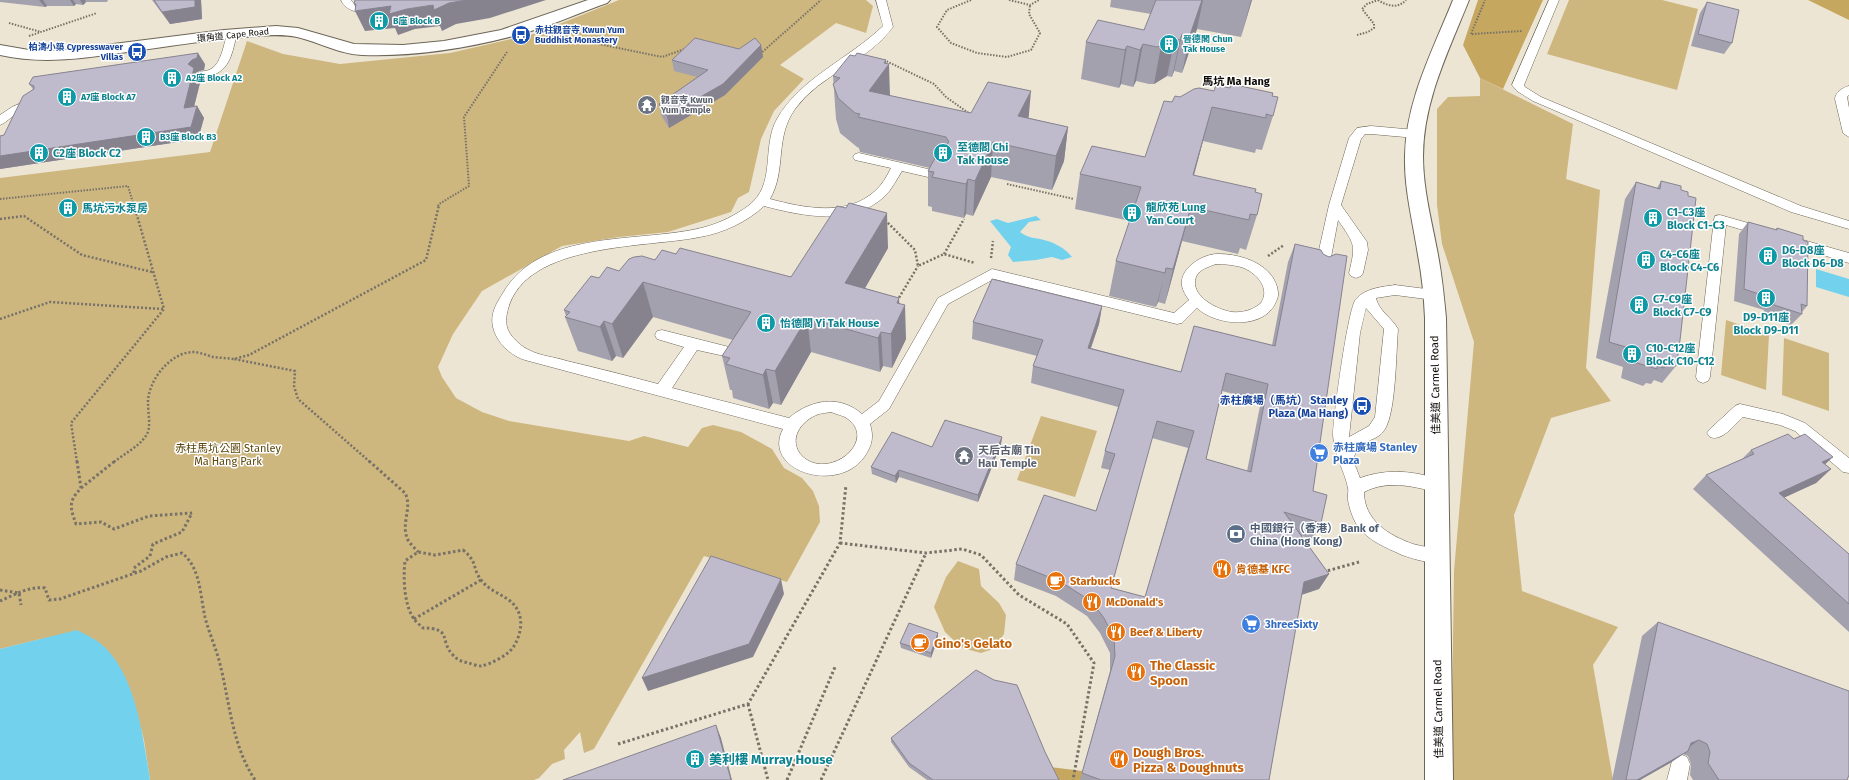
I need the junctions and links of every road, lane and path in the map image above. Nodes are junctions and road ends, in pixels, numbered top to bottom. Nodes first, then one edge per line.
1 (346, 0) edge
2 (602, 0) edge
3 (821, 0) edge
4 (881, 0) edge
5 (971, 0) edge
6 (1009, 0) edge
7 (1039, 0) edge
8 (1378, 0) edge
9 (1406, 0) edge
10 (1462, 0) edge
11 (1554, 0) edge
12 (1030, 5) junction
13 (389, 7) edge
14 (97, 13) dead end
15 (9, 23) dead end
16 (1527, 30) dead end
17 (41, 32) junction
18 (232, 34) junction
19 (1472, 34) dead end
20 (556, 35) dead end
21 (1357, 35) dead end
22 (24, 38) dead end
23 (511, 46) dead end
24 (691, 47) edge
25 (0, 50) edge
26 (861, 50) junction
27 (759, 55) edge
28 (202, 74) dead end
29 (1849, 89) edge
30 (36, 99) edge
31 (972, 117) edge
32 (0, 121) edge
33 (1416, 134) junction
34 (1849, 134) edge
35 (859, 158) dead end
36 (899, 166) junction
37 (941, 176) edge
38 (1007, 184) dead end
39 (0, 199) edge
40 (1074, 199) dead end
41 (762, 201) junction
42 (1335, 205) junction
43 (857, 207) junction
44 (0, 219) edge
45 (964, 220) dead end
46 (1849, 225) edge
47 (944, 254) junction
48 (1849, 258) edge
49 (980, 264) dead end
50 (918, 266) junction
51 (1322, 268) edge
52 (152, 272) junction
53 (1356, 273) dead end
54 (1369, 295) junction
55 (1434, 295) junction
56 (1196, 301) junction
57 (895, 305) edge
58 (164, 309) junction
59 (0, 319) edge
60 (662, 335) dead end
61 (694, 344) junction
62 (729, 352) edge
63 (234, 359) junction
64 (1703, 377) dead end
65 (662, 390) junction
66 (862, 422) junction
67 (791, 425) junction
68 (1715, 433) dead end
69 (1345, 460) junction
70 (848, 464) junction
71 (1849, 467) edge
72 (1436, 484) junction
73 (81, 488) junction
74 (1356, 488) junction
75 (840, 543) junction
76 (418, 552) junction
77 (926, 553) junction
78 (1437, 556) junction
79 (1360, 562) dead end
80 (134, 573) junction
81 (1317, 574) edge
82 (481, 580) junction
83 (0, 590) edge
84 (19, 593) junction
85 (0, 601) edge
86 (21, 605) dead end
87 (414, 619) junction
88 (835, 667) dead end
89 (748, 704) junction
90 (618, 744) dead end
91 (255, 780) edge
92 (768, 780) edge
93 (786, 780) edge
94 (821, 780) edge
95 (1073, 780) edge
96 (1439, 780) edge

1 - 13 lane
2 - 18 street, 環角道 Cape Road
3 - 27 path
4 - 26 lane
5 - 12 path
6 - 12 path
7 - 12 path
8 - 9 path
8 - 21 path
10 - 33 street, 佳美道 Carmel Road
11 - 46 lane
14 - 17 path
15 - 17 path
16 - 19 path
17 - 22 path
18 - 25 street, 環角道 Cape Road
18 - 28 lane
20 - 24 path
23 - 63 path
26 - 31 path
26 - 41 lane
29 - 34 lane
30 - 32 lane
33 - 42 lane
33 - 55 street, 佳美道 Carmel Road
35 - 36 lane
36 - 37 lane
36 - 43 lane
38 - 40 path
39 - 52 path
41 - 43 lane
41 - 65 lane
42 - 51 lane
42 - 53 lane
43 - 50 path
44 - 52 path
45 - 47 path
47 - 49 path
47 - 50 path
48 - 64 lane
50 - 57 path
52 - 58 path
54 - 55 lane
54 - 69 lane
54 - 69 lane
55 - 72 street, 佳美道 Carmel Road
56 - 56 lane
56 - 66 lane
58 - 59 path
58 - 73 path
60 - 61 lane
61 - 62 lane
61 - 65 lane
63 - 73 path
63 - 76 path
65 - 67 lane
66 - 67 lane
66 - 70 lane
67 - 70 lane
68 - 71 lane
69 - 74 lane
70 - 75 path
72 - 74 lane
72 - 78 street, 佳美道 Carmel Road
73 - 80 path
74 - 78 lane
75 - 77 path
75 - 89 path
76 - 82 path
76 - 87 path
77 - 94 path
77 - 95 path
78 - 96 street, 佳美道 Carmel Road
79 - 81 path
80 - 84 path
80 - 91 path
82 - 87 path
82 - 87 path
83 - 84 path
84 - 85 path
84 - 86 path
88 - 93 path
89 - 90 path
89 - 92 path

